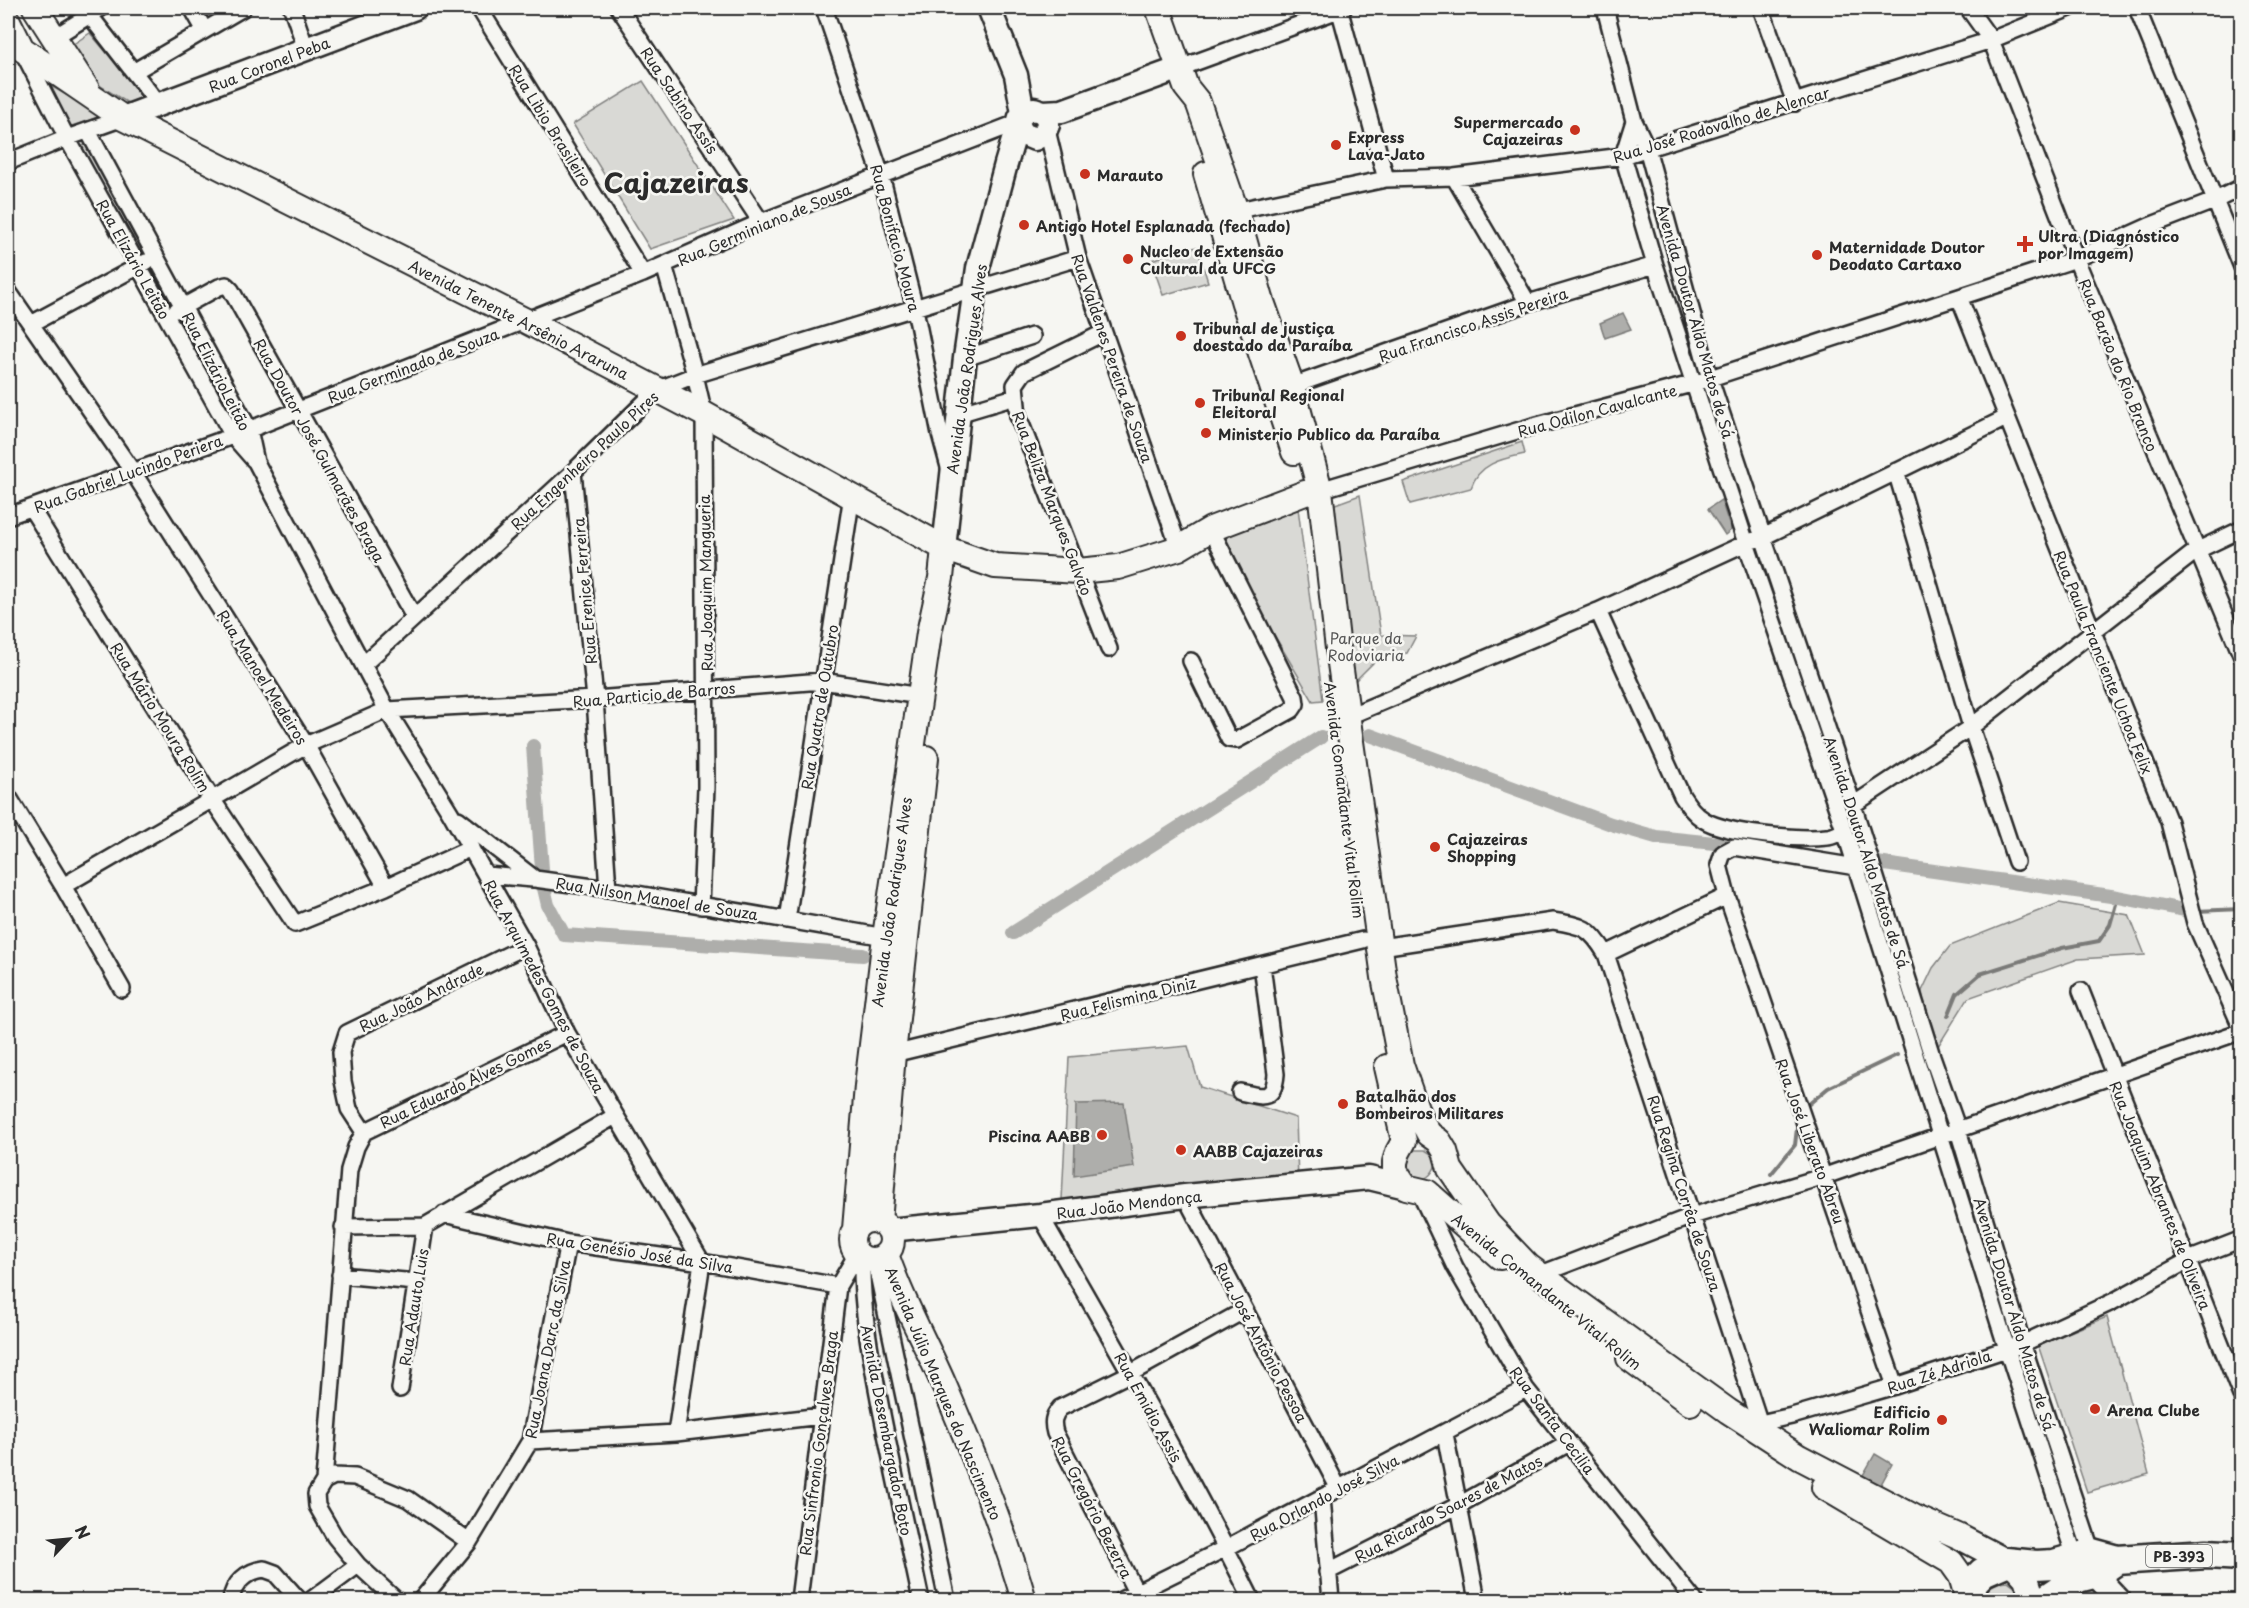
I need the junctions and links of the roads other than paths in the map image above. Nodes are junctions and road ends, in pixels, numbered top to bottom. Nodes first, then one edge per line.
1 (34, 8) edge
2 (192, 8) edge
3 (243, 8) edge
4 (292, 8) edge
5 (415, 8) edge
6 (479, 8) edge
7 (619, 8) edge
8 (824, 8) edge
9 (989, 8) edge
10 (1158, 8) edge
11 (1341, 8) edge
12 (1605, 8) edge
13 (1761, 8) edge
14 (1968, 8) edge
15 (2070, 8) edge
16 (2137, 8) edge
17 (92, 10) edge
18 (8, 21) edge
19 (204, 29) junction
20 (53, 38) junction
21 (1991, 40) junction
22 (22, 49) junction
23 (306, 49) junction
24 (135, 71) junction
25 (1183, 78) junction
26 (92, 96) junction
27 (1795, 103) junction
28 (160, 106) junction
29 (123, 118) junction
30 (1634, 121) junction
31 (1037, 122) junction
32 (88, 131) junction
33 (67, 138) junction
34 (1647, 148) junction
35 (1623, 156) junction
36 (8, 162) edge
37 (881, 176) junction
38 (1454, 177) junction
39 (1386, 179) junction
40 (2241, 187) edge
41 (2214, 201) junction
42 (1227, 212) junction
43 (761, 222) junction
44 (157, 257) junction
45 (1078, 258) junction
46 (2076, 259) junction
47 (664, 265) junction
48 (1655, 265) junction
49 (138, 267) junction
50 (2241, 267) edge
51 (643, 274) junction
52 (974, 290) junction
53 (8, 291) edge
54 (1686, 291) junction
55 (1959, 297) junction
56 (1666, 298) junction
57 (1528, 303) junction
58 (184, 306) junction
59 (915, 309) junction
60 (166, 316) junction
61 (526, 321) junction
62 (30, 324) junction
63 (1103, 333) junction
64 (1032, 336) dead end
65 (965, 358) junction
66 (695, 375) junction
67 (1702, 381) junction
68 (1292, 386) junction
69 (657, 390) junction
70 (1014, 397) junction
71 (297, 410) junction
72 (704, 414) junction
73 (947, 414) junction
74 (2006, 418) junction
75 (249, 429) junction
76 (233, 436) junction
77 (256, 462) junction
78 (1896, 471) junction
79 (133, 472) junction
80 (573, 472) junction
81 (1313, 492) junction
82 (852, 495) junction
83 (31, 508) junction
84 (8, 516) edge
85 (1211, 529) junction
86 (2241, 529) edge
87 (1763, 537) junction
88 (1746, 543) junction
89 (944, 548) junction
90 (1179, 548) junction
91 (2196, 551) junction
92 (1078, 571) junction
93 (941, 578) junction
94 (1598, 612) junction
95 (414, 617) junction
96 (2092, 634) junction
97 (1109, 649) dead end
98 (2241, 657) edge
99 (1191, 661) dead end
100 (363, 664) junction
101 (822, 681) junction
102 (706, 690) junction
103 (920, 696) junction
104 (595, 699) junction
105 (387, 710) junction
106 (1349, 716) junction
107 (1971, 727) junction
108 (306, 745) junction
109 (8, 796) edge
110 (212, 799) junction
111 (1853, 805) junction
112 (450, 812) junction
113 (1846, 836) junction
114 (471, 848) junction
115 (2016, 862) dead end
116 (1856, 865) junction
117 (486, 874) junction
118 (535, 879) junction
119 (63, 886) junction
120 (386, 887) junction
121 (608, 889) junction
122 (1727, 896) junction
123 (701, 906) junction
124 (787, 920) junction
125 (885, 937) junction
126 (1372, 943) junction
127 (526, 946) junction
128 (1606, 954) junction
129 (1262, 965) junction
130 (122, 989) dead end
131 (2081, 991) dead end
132 (2241, 1030) edge
133 (567, 1033) junction
134 (893, 1053) junction
135 (2114, 1077) junction
136 (1240, 1092) dead end
137 (615, 1116) junction
138 (1958, 1130) junction
139 (364, 1132) junction
140 (1429, 1134) junction
141 (1939, 1135) junction
142 (1401, 1149) junction
143 (1450, 1169) junction
144 (1825, 1176) junction
145 (1369, 1178) junction
146 (1417, 1190) junction
147 (1185, 1196) junction
148 (444, 1214) junction
149 (1040, 1215) junction
150 (1692, 1216) junction
151 (425, 1226) junction
152 (884, 1226) junction
153 (343, 1227) junction
154 (855, 1229) junction
155 (2241, 1239) edge
156 (568, 1242) junction
157 (870, 1257) junction
158 (2187, 1261) junction
159 (702, 1262) junction
160 (1541, 1274) junction
161 (340, 1275) junction
162 (416, 1282) junction
163 (838, 1286) junction
164 (1245, 1310) junction
165 (2022, 1344) junction
166 (2007, 1349) junction
167 (1131, 1373) junction
168 (900, 1378) junction
169 (876, 1383) junction
170 (1895, 1386) junction
171 (400, 1389) dead end
172 (1526, 1389) junction
173 (2241, 1398) edge
174 (821, 1416) junction
175 (1761, 1428) junction
176 (676, 1433) junction
177 (1445, 1434) junction
178 (530, 1441) junction
179 (1569, 1443) junction
180 (324, 1481) junction
181 (1339, 1489) junction
182 (1322, 1498) junction
183 (1459, 1505) junction
184 (469, 1542) junction
185 (1226, 1548) junction
186 (2241, 1556) edge
187 (2095, 1561) junction
188 (2006, 1562) junction
189 (358, 1565) junction
190 (1327, 1572) junction
191 (1138, 1597) edge
192 (1693, 1599) edge
193 (231, 1600) edge
194 (310, 1600) edge
195 (396, 1600) edge
196 (421, 1600) edge
197 (799, 1600) edge
198 (921, 1600) edge
199 (947, 1600) edge
200 (1024, 1600) edge
201 (1121, 1600) edge
202 (1252, 1600) edge
203 (1331, 1600) edge
204 (1477, 1600) edge
205 (1675, 1600) edge
206 (1969, 1600) edge
207 (2033, 1600) edge
208 (2045, 1600) edge
209 (2119, 1600) edge

1 - 20 main road
2 - 19 street
3 - 19 street
4 - 23 street
5 - 23 street, Rua Coronel Peba
6 - 51 street, Rua Libio Brasileiro
7 - 43 street, Rua Sabino Assis
8 - 37 street, Rua Bonifacio Moura
9 - 31 street
10 - 25 main road, Avenida Comandante Vital Rolim
11 - 25 street
11 - 39 street
12 - 30 street, Avenida Doutor Aldo Matos de Sá
13 - 27 street
14 - 21 street, Rua Barāo do Rio Branco
15 - 21 street, Rua José Rodovalho de Alencar
16 - 41 street
17 - 20 street
17 - 24 street
18 - 22 main road
19 - 24 street
20 - 26 main road
21 - 27 street, Rua José Rodovalho de Alencar
21 - 46 street, Rua Barāo do Rio Branco
22 - 26 main road, Avenida Tenente Arsênio Araruna
22 - 33 street, Rua Elizário Leitão
23 - 28 street, Rua Coronel Peba
24 - 28 street
25 - 31 street
25 - 42 main road, Avenida Comandante Vital Rolim
26 - 29 main road, Avenida Tenente Arsênio Araruna
27 - 34 street, Rua José Rodovalho de Alencar
28 - 29 street, Rua Coronel Peba
29 - 32 street
29 - 61 main road, Avenida Tenente Arsênio Araruna
30 - 34 street, Avenida Doutor Aldo Matos de Sá
30 - 35 street
31 - 37 street, Rua Germiniano de Sousa
31 - 45 street, Rua Valdenes Pereira de Souza
31 - 52 street, Avenida João Rodrigues Alves
32 - 33 street
32 - 44 street, Rua ElizárioLeitão
33 - 36 street
33 - 49 street, Rua Elizário Leitão
34 - 35 street, Rua José Rodovalho de Alencar
34 - 54 street, Avenida Doutor Aldo Matos de Sá
35 - 38 street, Rua José Rodovalho de Alencar
35 - 48 street, Avenida Doutor Aldo Matos de Sá
37 - 43 street, Rua Germiniano de Sousa
37 - 59 street, Rua Bonifacio Moura
38 - 39 street, Rua José Rodovalho de Alencar
38 - 57 street
39 - 42 street, Rua José Rodovalho de Alencar
40 - 41 street, Rua Odilon Cavalcante
41 - 46 street, Rua Odilon Cavalcante
41 - 50 street
42 - 68 main road, Avenida Comandante Vital Rolim
42 - 81 main road, Avenida Comandante Vital Rolim
43 - 47 street, Rua Germiniano de Sousa
44 - 49 street
44 - 58 street, Rua ElizárioLeitão
45 - 52 street, Rua Engenheiro Paulo Pires
45 - 63 street, Rua Valdenes Pereira de Souza
46 - 55 street, Rua Odilon Cavalcante
46 - 91 street, Rua Barāo do Rio Branco
47 - 51 street, Rua Germiniano de Sousa
47 - 66 street, Rua Joaquim Mangueria
48 - 56 street, Avenida Doutor Aldo Matos de Sá
48 - 57 street, Rua Francisco Assis Pereira
49 - 60 street, Rua Elizário Leitão
49 - 62 street
51 - 61 street, Rua Germinado de Souza
52 - 59 street, Rua Engenheiro Paulo Pires
52 - 65 street, Avenida João Rodrigues Alves
53 - 62 street, Rua Manoel Medeiros
54 - 56 street
54 - 67 street, Avenida Doutor Aldo Matos de Sá
55 - 67 street, Rua Odilon Cavalcante
55 - 74 street, Rua Paula Franciente Uchoa Felix
56 - 67 street, Avenida Doutor Aldo Matos de Sá
57 - 68 street, Rua Francisco Assis Pereira
58 - 60 street
58 - 71 street, Rua Doutor José Gulmarães Braga
58 - 75 street, Rua ElizárioLeitão
59 - 66 street, Rua Engenheiro Paulo Pires
59 - 73 street, Rua Bonifacio Moura
60 - 76 street, Rua Elizário Leitão
61 - 69 main road, Avenida Tenente Arsênio Araruna
61 - 71 street, Rua Germinado de Souza
62 - 79 street, Rua Manoel Medeiros
63 - 70 street, Rua Beliza Marques Galvão
63 - 90 street, Rua Valdenes Pereira de Souza
64 - 65 street
65 - 73 street, Avenida João Rodrigues Alves
66 - 69 street, Rua Engenheiro Paulo Pires
66 - 72 street, Rua Joaquim Mangueria
67 - 81 street, Rua Odilon Cavalcante
67 - 87 street, Avenida Doutor Aldo Matos de Sá
67 - 88 street, Avenida Doutor Aldo Matos de Sá
68 - 81 main road, Avenida Comandante Vital Rolim
69 - 72 main road, Avenida Tenente Arsênio Araruna
69 - 80 street, Rua Engenheiro Paulo Pires
70 - 73 street
70 - 92 street, Rua Beliza Marques Galvão
71 - 75 street, Rua Germinado de Souza
71 - 95 street, Rua Doutor José Gulmarães Braga
72 - 82 main road, Avenida Tenente Arsênio Araruna
72 - 102 street, Rua Joaquim Mangueria
73 - 89 street, Avenida João Rodrigues Alves
74 - 78 street
74 - 96 street, Rua Paula Franciente Uchoa Felix
75 - 76 street, Rua Gabriel Lucindo Periera
75 - 77 street, Rua ElizárioLeitão
76 - 77 street, Rua Elizário Leitão
76 - 79 street, Rua Gabriel Lucindo Periera
77 - 100 street, Rua ElizárioLeitão
78 - 87 street
78 - 107 street
79 - 83 street, Rua Gabriel Lucindo Periera
79 - 108 street, Rua Manoel Medeiros
80 - 95 street, Rua Engenheiro Paulo Pires
80 - 104 street, Rua Erenice Ferreira
81 - 85 main road, Rua Odilon Cavalcante
81 - 106 main road, Avenida Comandante Vital Rolim
81 - 126 main road, Avenida Comandante Vital Rolim
82 - 89 main road, Avenida Tenente Arsênio Araruna
82 - 101 street, Rua Quatro de Outubro
83 - 84 street, Rua Gabriel Lucindo Periera
83 - 110 street, Rua Mário Moura Rolim
85 - 90 main road, Rua Odilon Cavalcante
85 - 99 street
86 - 91 street
87 - 88 street
87 - 111 street, Avenida Doutor Aldo Matos de Sá
88 - 94 street
88 - 113 street, Avenida Doutor Aldo Matos de Sá
89 - 92 main road, Rua Odilon Cavalcante
89 - 93 main road, Avenida João Rodrigues Alves
90 - 92 main road, Rua Odilon Cavalcante
91 - 96 street
91 - 98 street, Rua Barāo do Rio Branco
92 - 97 street, Rua Beliza Marques Galvão
93 - 103 main road, Avenida João Rodrigues Alves
93 - 134 main road, Avenida João Rodrigues Alves
94 - 106 street
94 - 113 street
95 - 100 street, Rua Engenheiro Paulo Pires
96 - 107 street
96 - 132 street, Rua Paula Franciente Uchoa Felix
100 - 105 street, Rua ElizárioLeitão
101 - 102 street, Rua Particio de Barros
101 - 103 street, Rua Particio de Barros
101 - 124 street, Rua Quatro de Outubro
102 - 104 street, Rua Particio de Barros
102 - 123 street, Rua Joaquim Mangueria
103 - 125 main road, Avenida João Rodrigues Alves
104 - 105 street, Rua Particio de Barros
104 - 121 street, Rua Erenice Ferreira
105 - 108 street
105 - 112 street, Rua Arquimedes Gomes de Souza
106 - 126 main road, Avenida Comandante Vital Rolim
107 - 111 street
107 - 115 street
108 - 110 street
108 - 120 street, Rua Manoel Medeiros
109 - 119 street
110 - 119 street
110 - 120 street, Rua Mário Moura Rolim
111 - 138 street, Avenida Doutor Aldo Matos de Sá
112 - 114 street, Rua Arquimedes Gomes de Souza
112 - 118 street, Rua Nilson Manoel de Souza
113 - 116 street, Avenida Doutor Aldo Matos de Sá
114 - 117 street, Rua Arquimedes Gomes de Souza
114 - 120 street
116 - 122 street, Rua José Liberato Abreu
116 - 141 street, Avenida Doutor Aldo Matos de Sá
117 - 118 street
117 - 127 street, Rua Arquimedes Gomes de Souza
118 - 121 street, Rua Nilson Manoel de Souza
119 - 130 street
121 - 123 street, Rua Nilson Manoel de Souza
122 - 128 street
122 - 144 street, Rua José Liberato Abreu
123 - 124 street, Rua Nilson Manoel de Souza
124 - 125 street, Rua Nilson Manoel de Souza
125 - 154 main road, Avenida João Rodrigues Alves
126 - 128 street, Rua Felismina Diniz
126 - 129 street, Rua Felismina Diniz
126 - 140 main road, Avenida Comandante Vital Rolim
126 - 142 main road, Avenida Comandante Vital Rolim
127 - 133 street, Rua Arquimedes Gomes de Souza
127 - 139 street, Rua João Andrade
128 - 150 street, Rua Regina Corrêa de Souza
129 - 134 street, Rua Felismina Diniz
129 - 136 street
131 - 135 street, Rua Joaquim Abrantes de Oliveira
132 - 135 street
133 - 137 street, Rua Arquimedes Gomes de Souza
133 - 139 street, Rua Eduardo Alves Gomes
134 - 152 main road, Avenida João Rodrigues Alves
135 - 138 street
135 - 158 street, Rua Joaquim Abrantes de Oliveira
137 - 148 street
137 - 159 street, Rua Arquimedes Gomes de Souza
138 - 141 street
138 - 165 street, Avenida Doutor Aldo Matos de Sá
139 - 153 street
140 - 142 main road
140 - 143 main road, Avenida Comandante Vital Rolim
141 - 144 street
141 - 166 street, Avenida Doutor Aldo Matos de Sá
142 - 145 street
142 - 146 main road, Avenida Comandante Vital Rolim
143 - 146 main road
143 - 160 main road, Avenida Comandante Vital Rolim
144 - 150 street
144 - 170 street, Rua José Liberato Abreu
145 - 146 street
145 - 147 street, Rua João Mendonça
146 - 172 street, Rua Santa Cecilia
146 - 206 main road, Avenida Comandante Vital Rolim
147 - 149 street, Rua João Mendonça
147 - 164 street, Rua José Antônio Pessoa
148 - 151 street
148 - 156 street, Rua Genésio José da Silva
149 - 152 street, Rua João Mendonça
149 - 167 street, Rua Emidio Assis
150 - 160 street
150 - 175 street, Rua Regina Corrêa de Souza
151 - 153 street
151 - 162 street, Rua Adauto Luis
152 - 154 main road
152 - 157 main road
153 - 161 street
154 - 157 main road
155 - 158 street, Rua Zé Adriola
156 - 159 street, Rua Genésio José da Silva
156 - 178 street, Rua Joana Darc da Silva
157 - 163 street
157 - 168 street, Avenida Desembargador Boto
157 - 169 street, Avenida Desembargador Boto
157 - 200 main road, Avenida Júlio Marques do Nascimento
158 - 165 street, Rua Zé Adriola
158 - 173 street, Rua Joaquim Abrantes de Oliveira
159 - 163 street, Rua Genésio José da Silva
159 - 176 street
160 - 175 main road, Avenida Comandante Vital Rolim
161 - 162 street
161 - 180 street
162 - 171 street, Rua Adauto Luis
163 - 174 street, Rua Sinfronio Gonçalves Braga
164 - 167 street, Rua Gregório Bezerra
164 - 181 street, Rua José Antônio Pessoa
165 - 166 street, Rua Zé Adriola
165 - 187 street, Avenida Doutor Aldo Matos de Sá
166 - 170 street, Rua Zé Adriola
166 - 187 street, Avenida Doutor Aldo Matos de Sá
167 - 185 street, Rua Emidio Assis
167 - 191 street, Rua Gregório Bezerra
168 - 169 street
168 - 199 street, Avenida Desembargador Boto
169 - 198 street, Avenida Desembargador Boto
170 - 175 street, Rua Zé Adriola
172 - 177 street, Rua Orlando José Silva
172 - 179 street, Rua Santa Cecilia
174 - 176 street
174 - 197 street, Rua Sinfronio Gonçalves Braga
175 - 188 main road, Avenida Comandante Vital Rolim
176 - 178 street
177 - 181 street, Rua Orlando José Silva
177 - 183 street
178 - 184 street, Rua Joana Darc da Silva
179 - 183 street, Rua Ricardo Soares de Matos
179 - 192 street, Rua Santa Cecilia
180 - 184 street
180 - 189 street
181 - 182 street, Rua Orlando José Silva
182 - 185 street, Rua Orlando José Silva
182 - 190 street
183 - 190 street, Rua Ricardo Soares de Matos
183 - 204 street
184 - 196 street, Rua Joana Darc da Silva
185 - 191 street, Rua Orlando José Silva
185 - 202 street, Rua Emidio Assis
186 - 187 highway, PB-393
187 - 188 highway, PB-393
187 - 208 highway, PB-393
187 - 209 street
188 - 206 highway
188 - 207 main road, Avenida Comandante Vital Rolim
189 - 194 street
189 - 195 street
190 - 203 street
191 - 201 street, Rua Orlando José Silva
192 - 205 street
193 - 194 street

